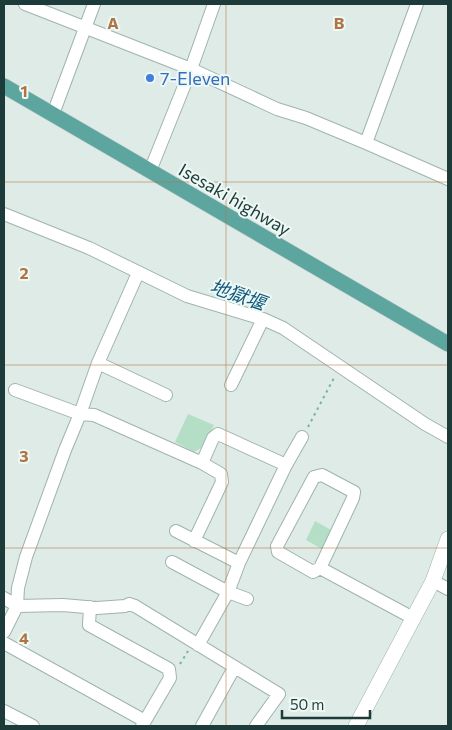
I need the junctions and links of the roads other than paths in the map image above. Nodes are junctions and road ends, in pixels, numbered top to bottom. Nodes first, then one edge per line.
1 (24, 4) edge
2 (94, 4) edge
3 (214, 4) edge
4 (417, 4) edge
5 (86, 26) junction
6 (191, 69) junction
7 (4, 86) edge
8 (53, 114) junction
9 (366, 143) junction
10 (150, 171) junction
11 (448, 179) edge
12 (4, 214) edge
13 (138, 273) junction
14 (263, 319) junction
15 (448, 344) edge
16 (98, 363) junction
17 (231, 385) dead end
18 (15, 390) dead end
19 (166, 395) dead end
20 (80, 414) junction
21 (302, 438) road end
22 (448, 438) edge
23 (202, 463) junction
24 (286, 465) junction
25 (176, 532) dead end
26 (448, 539) edge
27 (194, 541) junction
28 (172, 562) dead end
29 (238, 564) junction
30 (320, 568) junction
31 (433, 581) junction
32 (448, 589) edge
33 (228, 592) junction
34 (4, 598) edge
35 (246, 599) dead end
36 (17, 606) junction
37 (90, 607) junction
38 (413, 618) junction
39 (4, 632) edge
40 (4, 643) edge
41 (195, 644) junction
42 (234, 668) junction
43 (4, 711) edge
44 (144, 724) edge
45 (33, 726) edge
46 (202, 726) edge
47 (256, 726) edge
48 (356, 726) edge

1 - 5 street
2 - 5 street
3 - 6 street
4 - 9 street
5 - 6 street
5 - 8 street
6 - 9 street
6 - 10 street
7 - 8 main road, Isesaki highway
8 - 10 main road, Isesaki highway
9 - 11 street
10 - 15 main road, Isesaki highway
12 - 13 street
13 - 14 street
13 - 16 street
14 - 17 street
14 - 22 street
16 - 19 street
16 - 20 street
18 - 20 street
20 - 23 street
20 - 36 street
21 - 24 street
23 - 24 street
23 - 27 street
24 - 29 street
25 - 27 street
26 - 31 street
27 - 29 street
28 - 33 street
29 - 33 street
30 - 30 street
30 - 38 street
31 - 32 street
31 - 38 street
33 - 35 street
33 - 41 street
34 - 36 street
36 - 37 street
36 - 39 street
37 - 41 street
37 - 44 street
38 - 48 street
40 - 44 street
41 - 42 street
42 - 46 street
42 - 47 street
43 - 45 street

